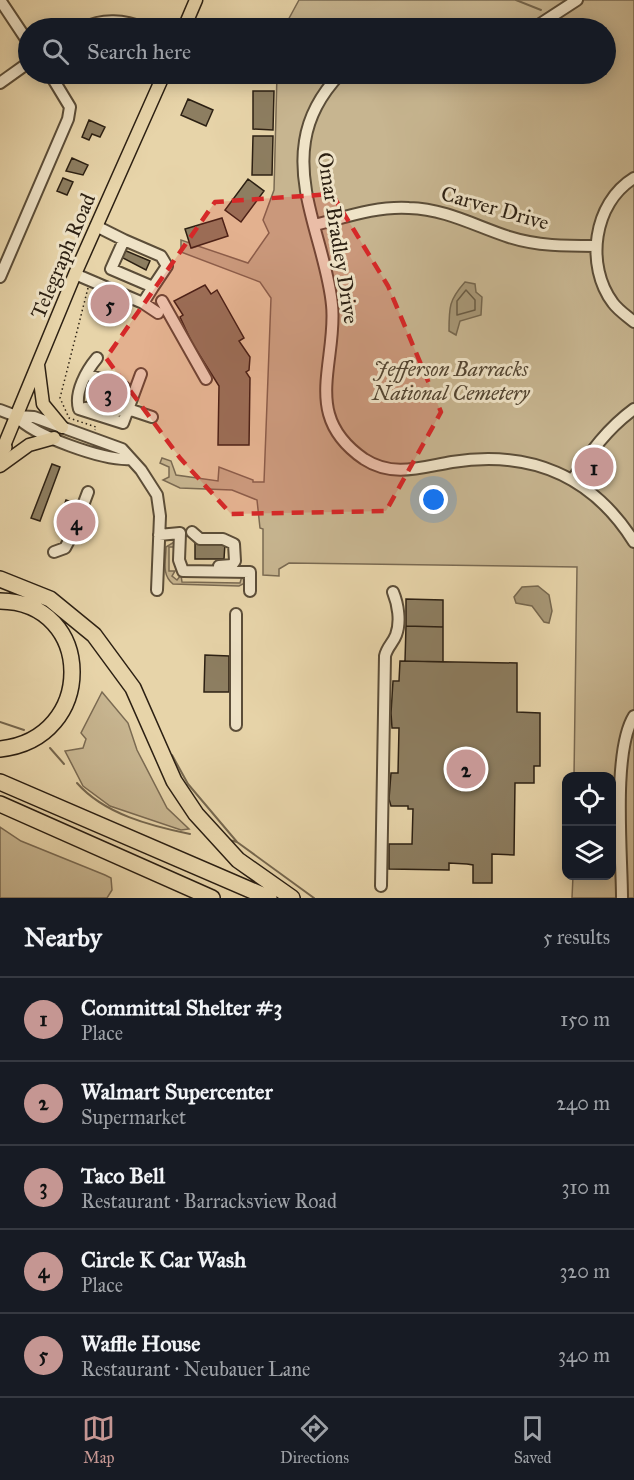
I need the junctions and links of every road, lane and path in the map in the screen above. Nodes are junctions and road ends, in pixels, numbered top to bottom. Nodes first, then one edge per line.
1 (0, 0) edge
2 (196, 0) edge
3 (577, 0) edge
4 (188, 18) edge
5 (549, 18) edge
6 (18, 27) edge
7 (18, 70) edge
8 (0, 83) edge
9 (56, 84) edge
10 (160, 84) edge
11 (331, 84) edge
12 (634, 178) edge
13 (315, 225) junction
14 (96, 226) junction
15 (123, 243) junction
16 (595, 246) junction
17 (1, 274) edge
18 (75, 274) junction
19 (91, 279) junction
20 (154, 284) junction
21 (162, 301) dead end
22 (143, 303) junction
23 (158, 313) dead end
24 (634, 322) edge
25 (97, 358) dead end
26 (38, 364) junction
27 (87, 372) junction
28 (141, 374) dead end
29 (206, 379) dead end
30 (136, 387) junction
31 (79, 409) junction
32 (128, 409) junction
33 (634, 409) edge
34 (0, 410) edge
35 (16, 416) junction
36 (152, 417) dead end
37 (62, 427) junction
38 (54, 438) junction
39 (92, 438) junction
40 (1, 451) edge
41 (131, 459) junction
42 (0, 466) edge
43 (573, 479) junction
44 (87, 492) dead end
45 (79, 516) tunnel mouth
46 (192, 532) dead end
47 (73, 533) tunnel mouth
48 (159, 535) junction
49 (634, 542) edge
50 (54, 552) dead end
51 (180, 565) junction
52 (1, 579) edge
53 (157, 590) dead end
54 (250, 591) dead end
55 (393, 592) dead end
56 (0, 600) edge
57 (236, 614) dead end
58 (634, 716) edge
59 (236, 725) dead end
60 (0, 749) edge
61 (0, 782) edge
62 (0, 804) edge
63 (381, 886) dead end
64 (212, 898) edge
65 (269, 898) edge
66 (292, 898) edge
67 (622, 898) edge

1 - 6 street
2 - 4 main road
3 - 5 street
7 - 8 street
9 - 17 street
10 - 14 main road, Telegraph Road
11 - 13 street, Omar Bradley Drive
12 - 16 street
13 - 16 street, Carver Drive
13 - 43 street, Omar Bradley Drive
14 - 15 street
14 - 18 main road, Telegraph Road
15 - 20 street
15 - 20 street
16 - 24 street
18 - 19 street
18 - 26 main road, Telegraph Road
19 - 22 street
19 - 39 path
20 - 22 street
21 - 29 street
22 - 23 street
25 - 27 street
26 - 35 main road, Telegraph Road
26 - 37 main road
27 - 30 street
27 - 31 street
27 - 31 street
28 - 30 street
30 - 32 street
31 - 32 street
32 - 36 street
33 - 43 street
34 - 35 street
35 - 37 street
35 - 38 street
35 - 40 main road, Telegraph Road
37 - 39 street
38 - 41 street
38 - 42 main road
39 - 41 street
41 - 48 street
43 - 49 street, Omar Bradley Drive
44 - 45 street
46 - 51 street
47 - 50 street
48 - 51 street
48 - 53 street
51 - 54 street
52 - 66 highway
55 - 63 street
56 - 60 highway
57 - 59 street
58 - 67 street
61 - 65 highway
62 - 64 highway

